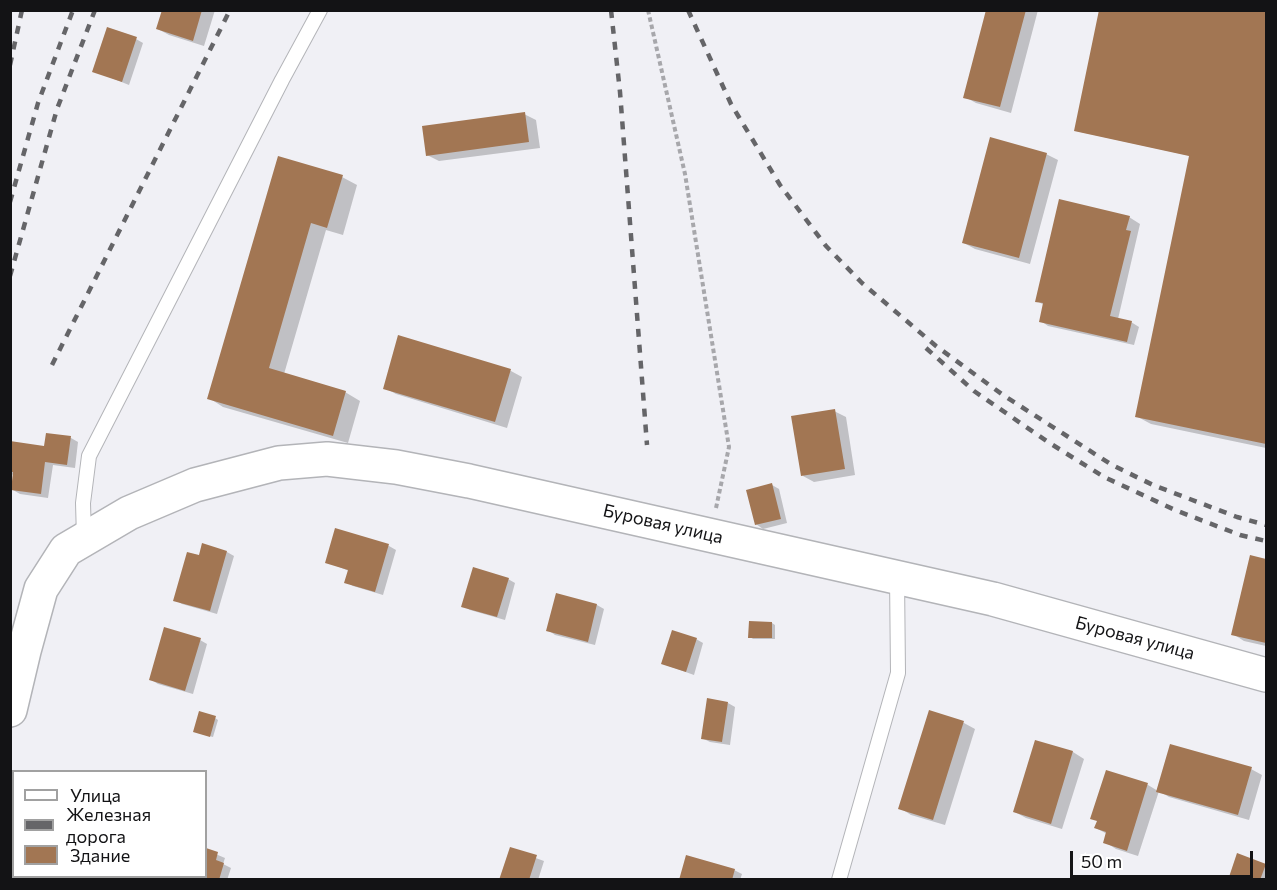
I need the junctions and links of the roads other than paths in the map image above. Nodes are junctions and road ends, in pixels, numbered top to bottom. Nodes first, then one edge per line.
1 (320, 10) edge
2 (75, 544) junction
3 (897, 577) junction
4 (1266, 675) edge
5 (10, 710) edge
6 (840, 879) edge

1 - 2 lane
2 - 3 street, Буровая улица
2 - 5 street
3 - 4 street, Буровая улица
3 - 6 lane

